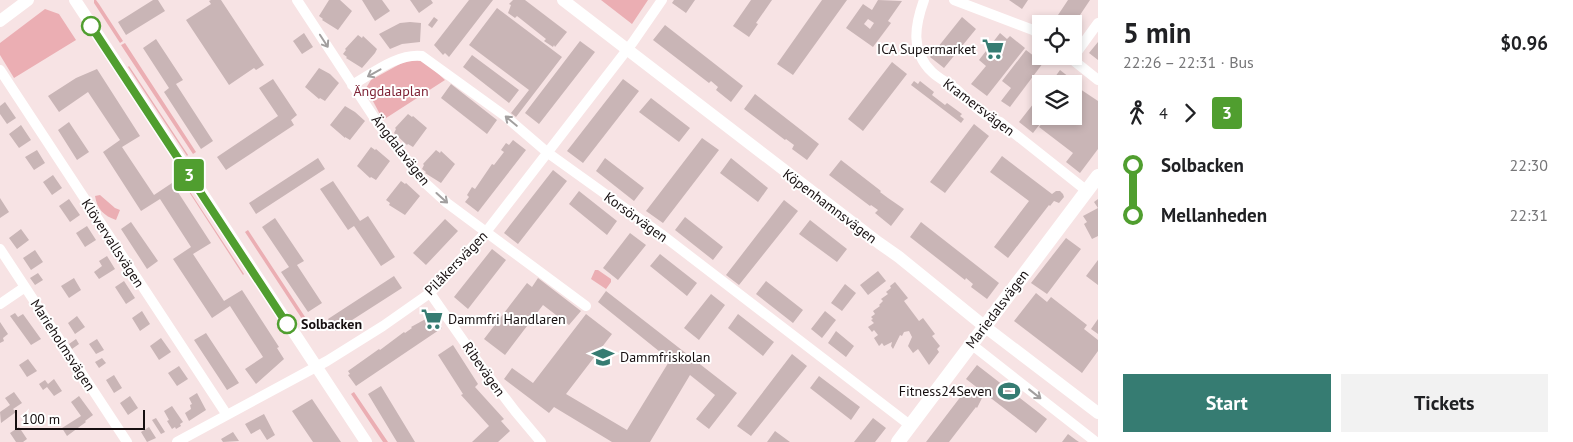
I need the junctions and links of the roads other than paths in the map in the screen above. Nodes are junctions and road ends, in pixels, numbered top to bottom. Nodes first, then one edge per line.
1 (28, 0) edge
2 (75, 0) edge
3 (297, 0) edge
4 (563, 0) edge
5 (662, 0) edge
6 (924, 0) edge
7 (954, 0) edge
8 (986, 0) edge
9 (980, 9) junction
10 (0, 21) edge
11 (1098, 24) edge
12 (1032, 30) edge
13 (1082, 44) edge
14 (627, 49) junction
15 (1081, 65) edge
16 (0, 70) edge
17 (1098, 80) edge
18 (352, 85) junction
19 (548, 153) junction
20 (1098, 176) edge
21 (1087, 191) junction
22 (486, 232) junction
23 (0, 249) edge
24 (25, 286) junction
25 (430, 293) junction
26 (0, 304) edge
27 (586, 306) dead end
28 (984, 326) junction
29 (971, 344) junction
30 (316, 368) junction
31 (1098, 413) edge
32 (227, 415) junction
33 (911, 426) junction
34 (127, 442) edge
35 (177, 442) edge
36 (366, 442) edge
37 (542, 442) edge
38 (898, 442) edge
39 (1096, 442) edge

1 - 10 street
2 - 30 street
3 -> 18 street, Ängdalavägen
4 - 14 street, Köpenhamnsvägen
5 - 14 street, Pilåkersvägen
6 - 21 street, Kramersvägen
7 - 9 street
8 - 9 street
9 - 12 street
11 - 13 street
14 - 19 street, Pilåkersvägen
14 - 28 street, Köpenhamnsvägen
15 - 17 street
16 - 32 street, Klövervallsvägen
19 -> 18 street, Korsörvägen
18 -> 22 street, Ängdalavägen
19 - 22 street, Pilåkersvägen
19 - 33 street, Korsörvägen
20 - 21 main road, Mariedalsvägen
21 - 28 main road, Mariedalsvägen
22 - 25 street, Pilåkersvägen
22 - 27 street, Ängdalavägen
23 - 24 street, Marieholmsvägen
24 - 26 street
24 - 34 street, Marieholmsvägen
25 - 30 street, Pilåkersvägen
25 - 37 street, Ribevägen
28 - 29 main road, Mariedalsvägen
28 - 31 street, Köpenhamnsvägen
29 - 33 main road, Mariedalsvägen
29 -> 39 street
30 - 32 street, Pilåkersvägen
30 - 36 street
32 - 35 street, Pilåkersvägen
33 - 38 main road, Mariedalsvägen

